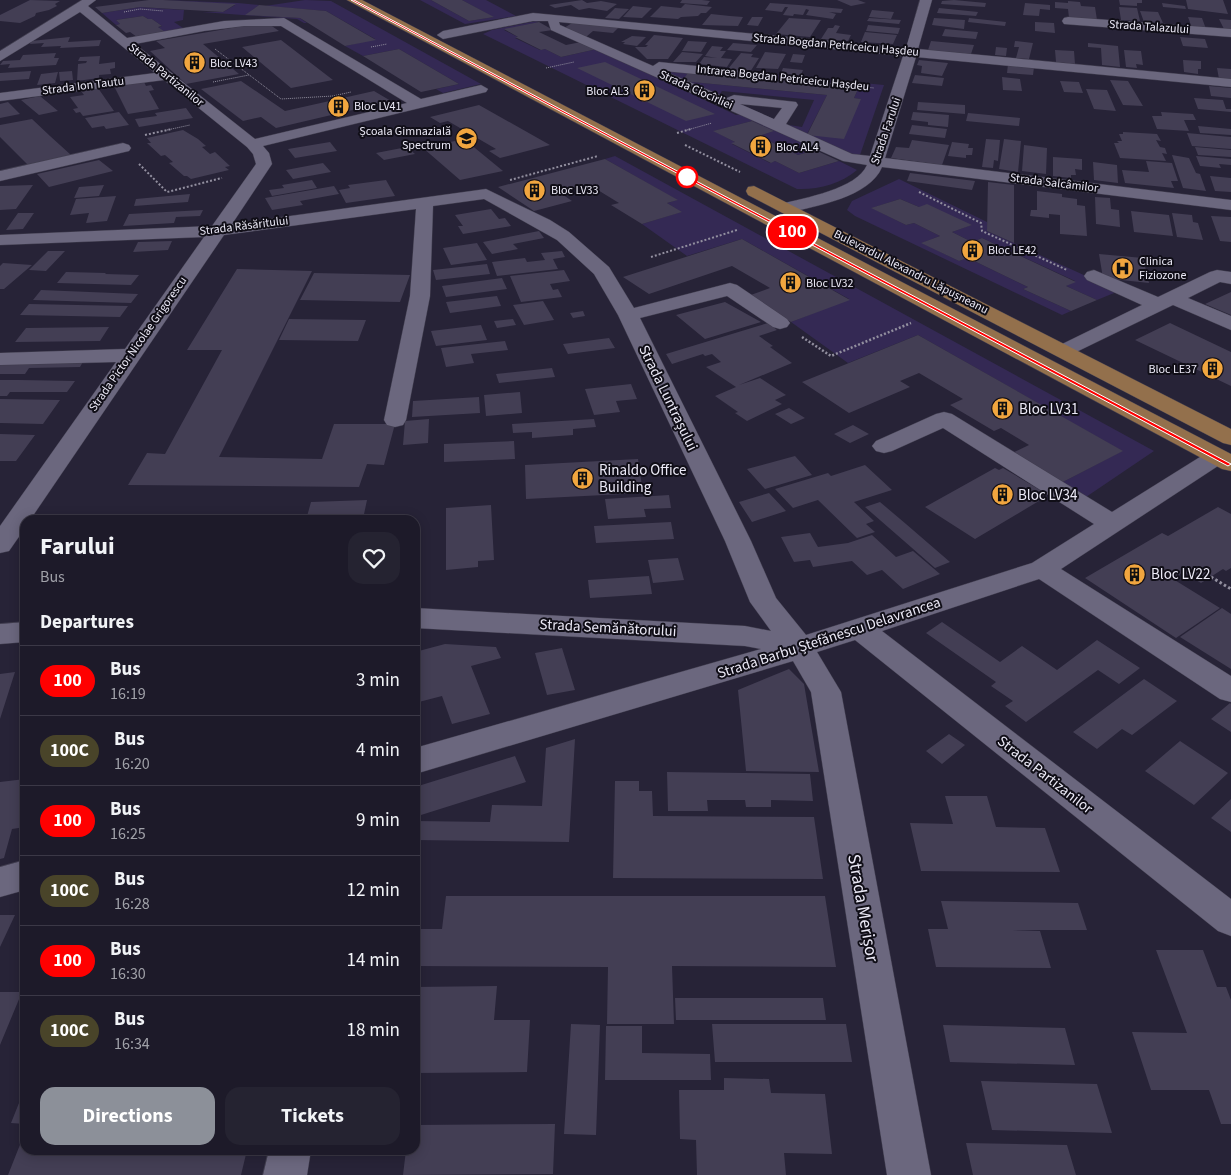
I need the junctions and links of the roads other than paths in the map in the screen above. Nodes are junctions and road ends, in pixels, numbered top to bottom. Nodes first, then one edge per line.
1 (353, 0) edge
2 (376, 0) edge
3 (926, 0) edge
4 (85, 3) edge
5 (551, 18) junction
6 (1068, 21) dead end
7 (89, 27) dead end
8 (106, 27) junction
9 (46, 28) junction
10 (72, 28) dead end
11 (1231, 34) edge
12 (443, 35) junction
13 (125, 42) junction
14 (912, 52) junction
15 (0, 57) edge
16 (637, 64) junction
17 (521, 73) dead end
18 (166, 76) junction
19 (767, 77) road end
20 (1231, 83) edge
21 (481, 89) dead end
22 (0, 97) edge
23 (712, 98) junction
24 (419, 104) junction
25 (777, 127) junction
26 (252, 144) junction
27 (123, 148) road end
28 (876, 161) junction
29 (0, 176) edge
30 (737, 182) dead end
31 (486, 194) joint
32 (425, 202) junction
33 (1231, 205) edge
34 (787, 208) junction
35 (216, 231) junction
36 (0, 240) edge
37 (1094, 276) dead end
38 (1231, 278) edge
39 (1166, 302) junction
40 (628, 315) junction
41 (780, 323) road end
42 (1231, 324) edge
43 (1063, 351) junction
44 (131, 355) junction
45 (0, 359) edge
46 (395, 420) dead end
47 (884, 446) dead end
48 (1226, 453) edge
49 (21, 515) edge
50 (20, 516) edge
51 (1113, 524) junction
52 (0, 545) edge
53 (1042, 569) junction
54 (420, 618) edge
55 (860, 629) junction
56 (20, 632) edge
57 (0, 634) edge
58 (800, 648) junction
59 (1231, 691) edge
60 (420, 760) edge
61 (20, 876) edge
62 (0, 882) edge
63 (1231, 920) edge
64 (289, 1155) edge
65 (285, 1175) edge
66 (909, 1175) edge

1 - 48 main road, Bulevardul Alexandru Lăpușneanu
2 - 12 main road
3 - 14 street, Strada Farului
4 - 8 street, Strada Partizanilor
4 - 9 street
5 - 12 street, Strada Ciocîrliei
5 - 14 street, Strada Bogdan Petriceicu Hașdeu
5 - 16 street, Strada Ciocîrliei
6 - 11 street, Strada Talazului
7 - 8 street
8 - 13 street, Strada Partizanilor
9 - 10 street
9 - 15 street
12 - 17 main road
13 - 18 street, Strada Partizanilor
13 - 24 street
14 - 20 street, Strada Bogdan Petriceicu Hașdeu
14 - 28 street, Strada Farului
16 - 19 street, Intrarea Bogdan Petriceicu Hașdeu
16 - 23 street, Strada Ciocîrliei
18 - 22 street, Strada Ion Tautu
18 - 26 street, Strada Partizanilor
21 - 24 street
23 - 25 street, Strada Ciocîrliei
23 - 25 street
24 - 26 street
25 - 28 street, Strada Ciocîrliei
26 - 35 street, Strada Pictor Nicolae Grigorescu
27 - 29 street
28 - 33 street, Strada Salcâmilor
28 - 34 street, Strada Farului
30 - 34 main road, Bulevardul Alexandru Lăpușneanu
31 - 32 street, Strada Răsăritului
31 - 40 street, Strada Luntrașului
32 - 35 street, Strada Răsăritului
32 - 46 street
34 - 43 main road, Bulevardul Alexandru Lăpușneanu
35 - 36 street, Strada Răsăritului
35 - 44 street, Strada Pictor Nicolae Grigorescu
37 - 39 street
38 - 39 street
39 - 42 street
39 - 43 street
40 - 41 street
40 - 58 street, Strada Luntrașului
43 - 48 main road, Bulevardul Alexandru Lăpușneanu
44 - 45 street
44 - 49 street, Strada Pictor Nicolae Grigorescu
47 - 51 street
48 - 51 street, Strada Barbu Ștefănescu Delavrancea
50 - 52 street, Strada Pictor Nicolae Grigorescu
51 - 53 street, Strada Barbu Ștefănescu Delavrancea
53 - 55 street, Strada Barbu Ștefănescu Delavrancea
53 - 59 street
54 - 58 street, Strada Semănătorului
55 - 58 street, Strada Barbu Ștefănescu Delavrancea
55 - 63 street, Strada Partizanilor
56 - 57 street
58 - 60 street, Strada Barbu Ștefănescu Delavrancea
58 - 66 street, Strada Merișor
61 - 62 street
64 - 65 street

